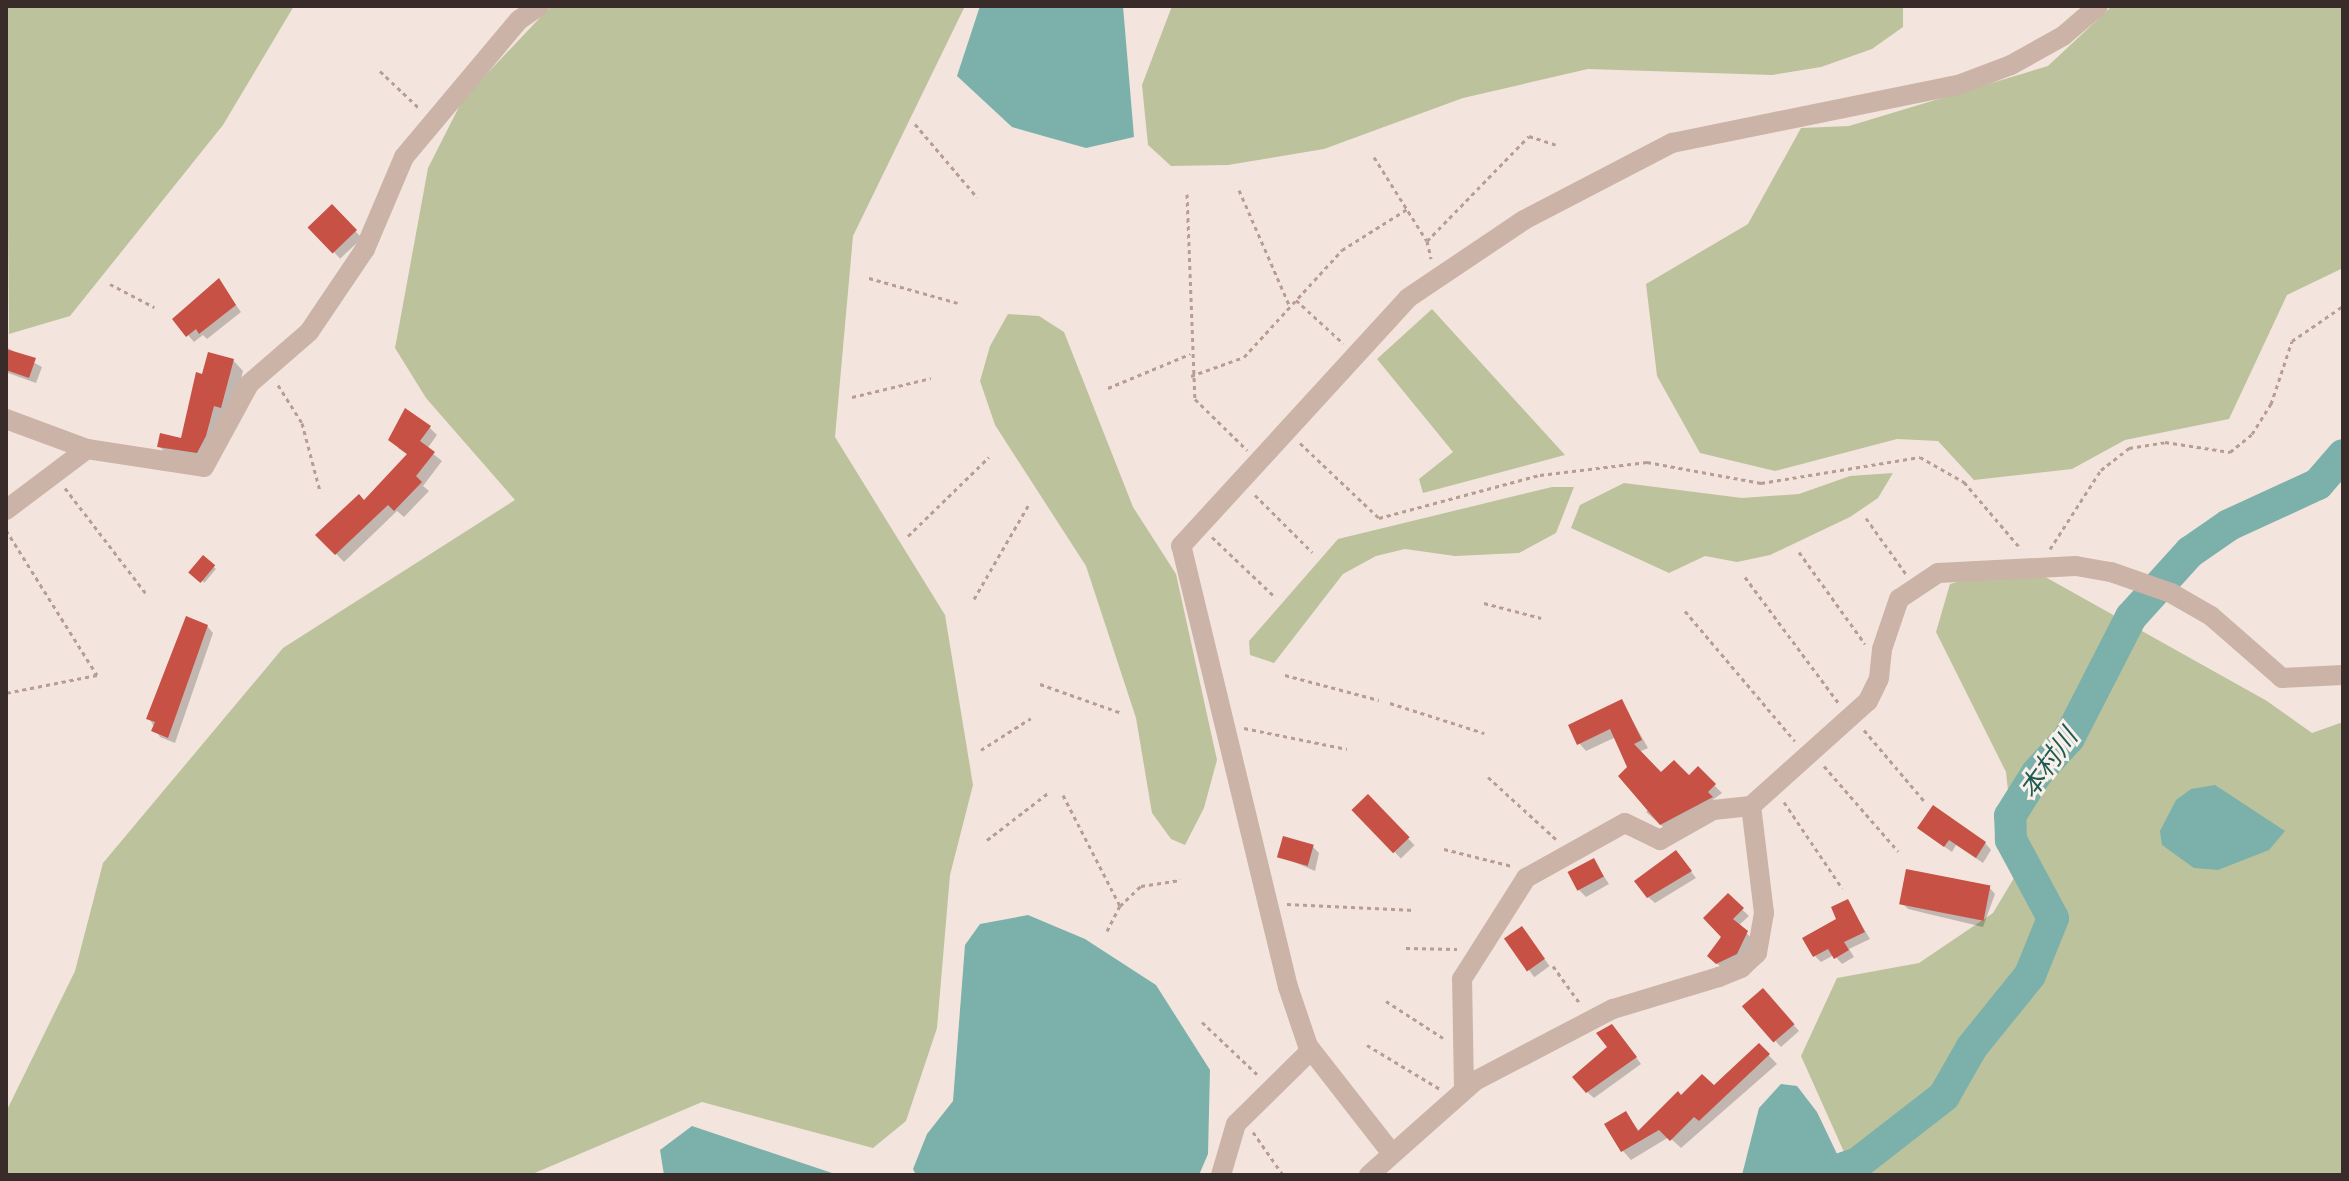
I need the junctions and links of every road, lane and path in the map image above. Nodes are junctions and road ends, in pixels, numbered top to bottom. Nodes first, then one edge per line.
1 (539, 6) edge
2 (2098, 6) edge
3 (380, 71) dead end
4 (426, 115) dead end
5 (915, 124) dead end
6 (1556, 145) dead end
7 (1374, 157) dead end
8 (1239, 190) dead end
9 (1187, 194) dead end
10 (977, 197) dead end
11 (1407, 209) junction
12 (1427, 241) junction
13 (1434, 270) dead end
14 (869, 278) dead end
15 (110, 284) dead end
16 (1296, 300) junction
17 (958, 303) dead end
18 (2343, 306) edge
19 (154, 307) dead end
20 (1290, 307) junction
21 (1349, 348) dead end
22 (1190, 354) junction
23 (270, 375) dead end
24 (1191, 376) junction
25 (931, 378) dead end
26 (1108, 388) dead end
27 (852, 397) dead end
28 (6, 419) edge
29 (1285, 429) junction
30 (87, 449) junction
31 (1252, 455) dead end
32 (989, 457) dead end
33 (58, 480) dead end
34 (1246, 485) dead end
35 (320, 491) dead end
36 (1028, 506) dead end
37 (6, 510) edge
38 (1866, 518) dead end
39 (1204, 529) dead end
40 (6, 530) edge
41 (908, 536) dead end
42 (1312, 552) dead end
43 (1799, 552) dead end
44 (2035, 568) junction
45 (1745, 577) dead end
46 (1908, 577) dead end
47 (1273, 595) dead end
48 (148, 596) dead end
49 (974, 599) dead end
50 (1484, 603) dead end
51 (1685, 611) dead end
52 (1541, 618) dead end
53 (1870, 651) dead end
54 (1285, 675) dead end
55 (2343, 675) edge
56 (1040, 684) dead end
57 (6, 693) edge
58 (1379, 700) dead end
59 (1390, 703) dead end
60 (1843, 709) dead end
61 (1122, 713) dead end
62 (1031, 718) dead end
63 (1236, 726) dead end
64 (1864, 730) dead end
65 (1484, 733) dead end
66 (1797, 744) dead end
67 (1347, 749) dead end
68 (981, 750) dead end
69 (1820, 762) dead end
70 (1488, 777) dead end
71 (1048, 793) dead end
72 (1779, 794) dead end
73 (1063, 795) dead end
74 (1925, 802) dead end
75 (1751, 806) junction
76 (987, 840) dead end
77 (1565, 847) dead end
78 (1444, 849) dead end
79 (1898, 851) dead end
80 (1514, 866) dead end
81 (1181, 880) dead end
82 (1842, 888) dead end
83 (1282, 904) dead end
84 (1120, 906) junction
85 (1415, 910) dead end
86 (1107, 931) dead end
87 (1406, 948) dead end
88 (1469, 950) dead end
89 (1553, 966) dead end
90 (1386, 1001) dead end
91 (1582, 1008) dead end
92 (1202, 1022) dead end
93 (1445, 1039) dead end
94 (1367, 1045) dead end
95 (1311, 1050) junction
96 (1261, 1079) dead end
97 (1440, 1089) dead end
98 (1464, 1090) junction
99 (1251, 1130) dead end
100 (1390, 1151) junction
101 (1221, 1175) edge
102 (1283, 1175) edge
103 (1369, 1175) edge

1 - 30 street
2 - 29 street
3 - 4 path
5 - 10 path
6 - 12 path
7 - 11 path
8 - 20 path
9 - 22 path
11 - 12 path
11 - 16 path
12 - 13 path
14 - 17 path
15 - 19 path
16 - 20 path
16 - 21 path
18 - 44 path
20 - 24 path
22 - 24 path
22 - 26 path
23 - 35 path
24 - 31 path
25 - 27 path
28 - 30 street
29 - 44 path
29 - 95 street
30 - 37 street
32 - 41 path
33 - 48 path
34 - 42 path
36 - 49 path
38 - 46 path
39 - 47 path
40 - 57 path
43 - 53 path
44 - 55 street
44 - 75 street
45 - 60 path
50 - 52 path
51 - 66 path
54 - 58 path
56 - 61 path
59 - 65 path
62 - 68 path
63 - 67 path
64 - 74 path
69 - 79 path
70 - 77 path
71 - 76 path
72 - 82 path
73 - 84 path
75 - 98 street
75 - 98 street
78 - 80 path
81 - 84 path
83 - 85 path
84 - 86 path
87 - 88 path
89 - 91 path
90 - 93 path
92 - 96 path
94 - 97 path
95 - 100 street
95 - 101 street
98 - 100 street
99 - 102 path
100 - 103 street

